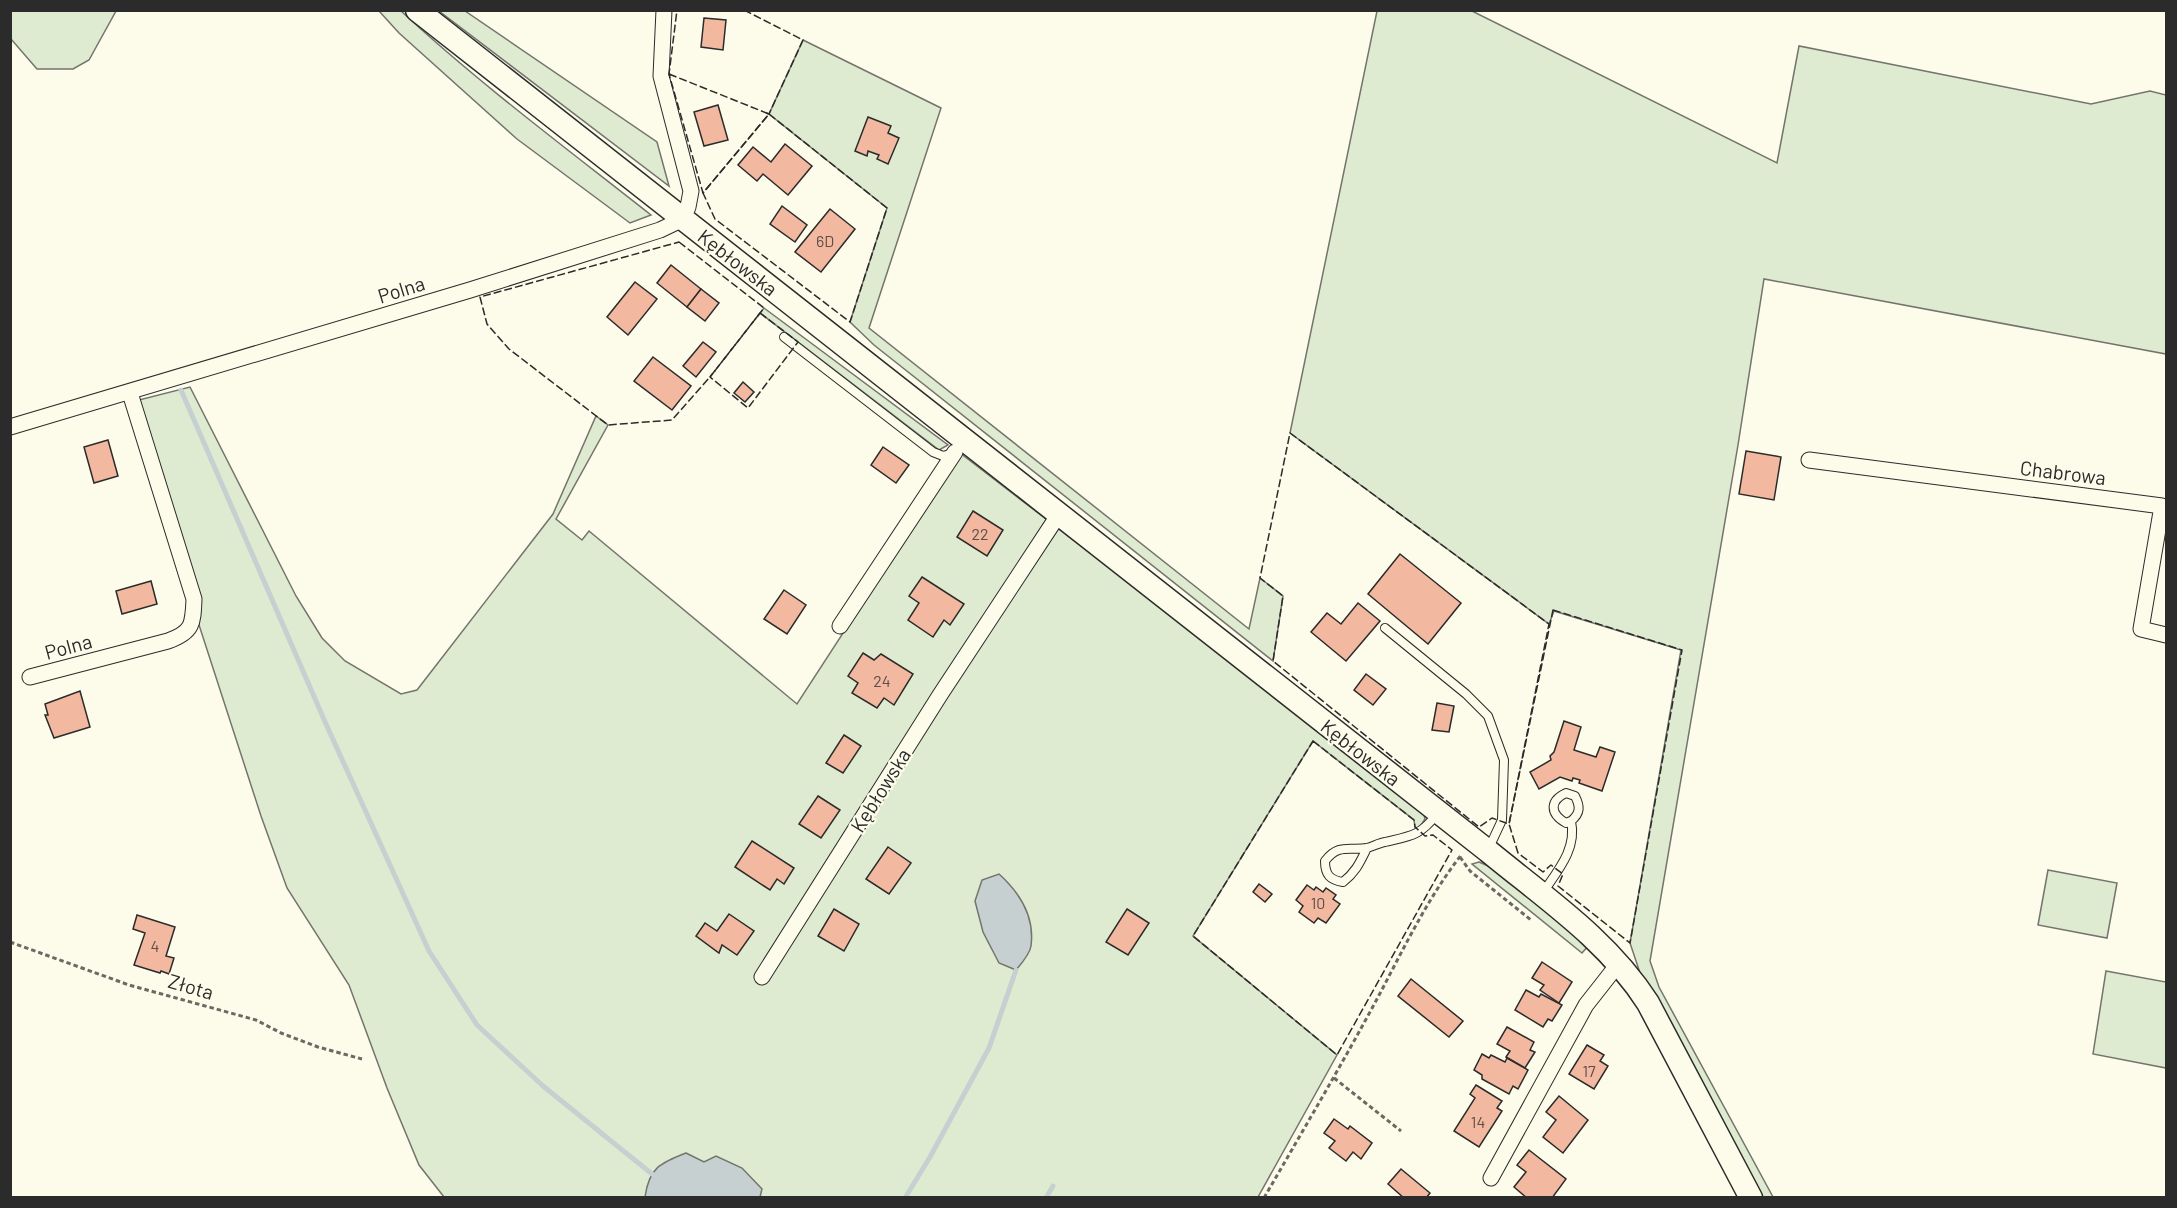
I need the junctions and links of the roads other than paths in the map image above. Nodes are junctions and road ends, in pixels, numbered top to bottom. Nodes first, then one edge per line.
1 (417, 10) edge
2 (664, 10) edge
3 (683, 219) junction
4 (784, 337) dead end
5 (130, 393) junction
6 (10, 427) edge
7 (962, 447) junction
8 (1809, 460) dead end
9 (1059, 514) junction
10 (840, 626) dead end
11 (1385, 628) dead end
12 (2166, 635) edge
13 (30, 677) dead end
14 (1438, 813) junction
15 (1571, 821) dead end
16 (1367, 848) junction
17 (1474, 849) junction
18 (1541, 895) junction
19 (1619, 963) junction
20 (762, 977) dead end
21 (1491, 1178) dead end
22 (1751, 1197) edge

1 - 3 street, Kębłowska
2 - 3 street
3 - 5 street, Polna
3 - 7 street, Kębłowska
4 - 7 lane
5 - 6 street, Polna
5 - 13 street, Polna
7 - 9 street, Kębłowska
7 - 10 street
8 - 12 street, Chabrowa
9 - 14 street, Kębłowska
9 - 20 street, Kębłowska
11 - 17 lane
14 - 16 lane
14 - 17 street, Kębłowska
15 - 18 lane
16 - 16 lane
17 - 18 street, Kębłowska
18 - 19 street, Kębłowska
19 - 21 street
19 - 22 street, Kębłowska

